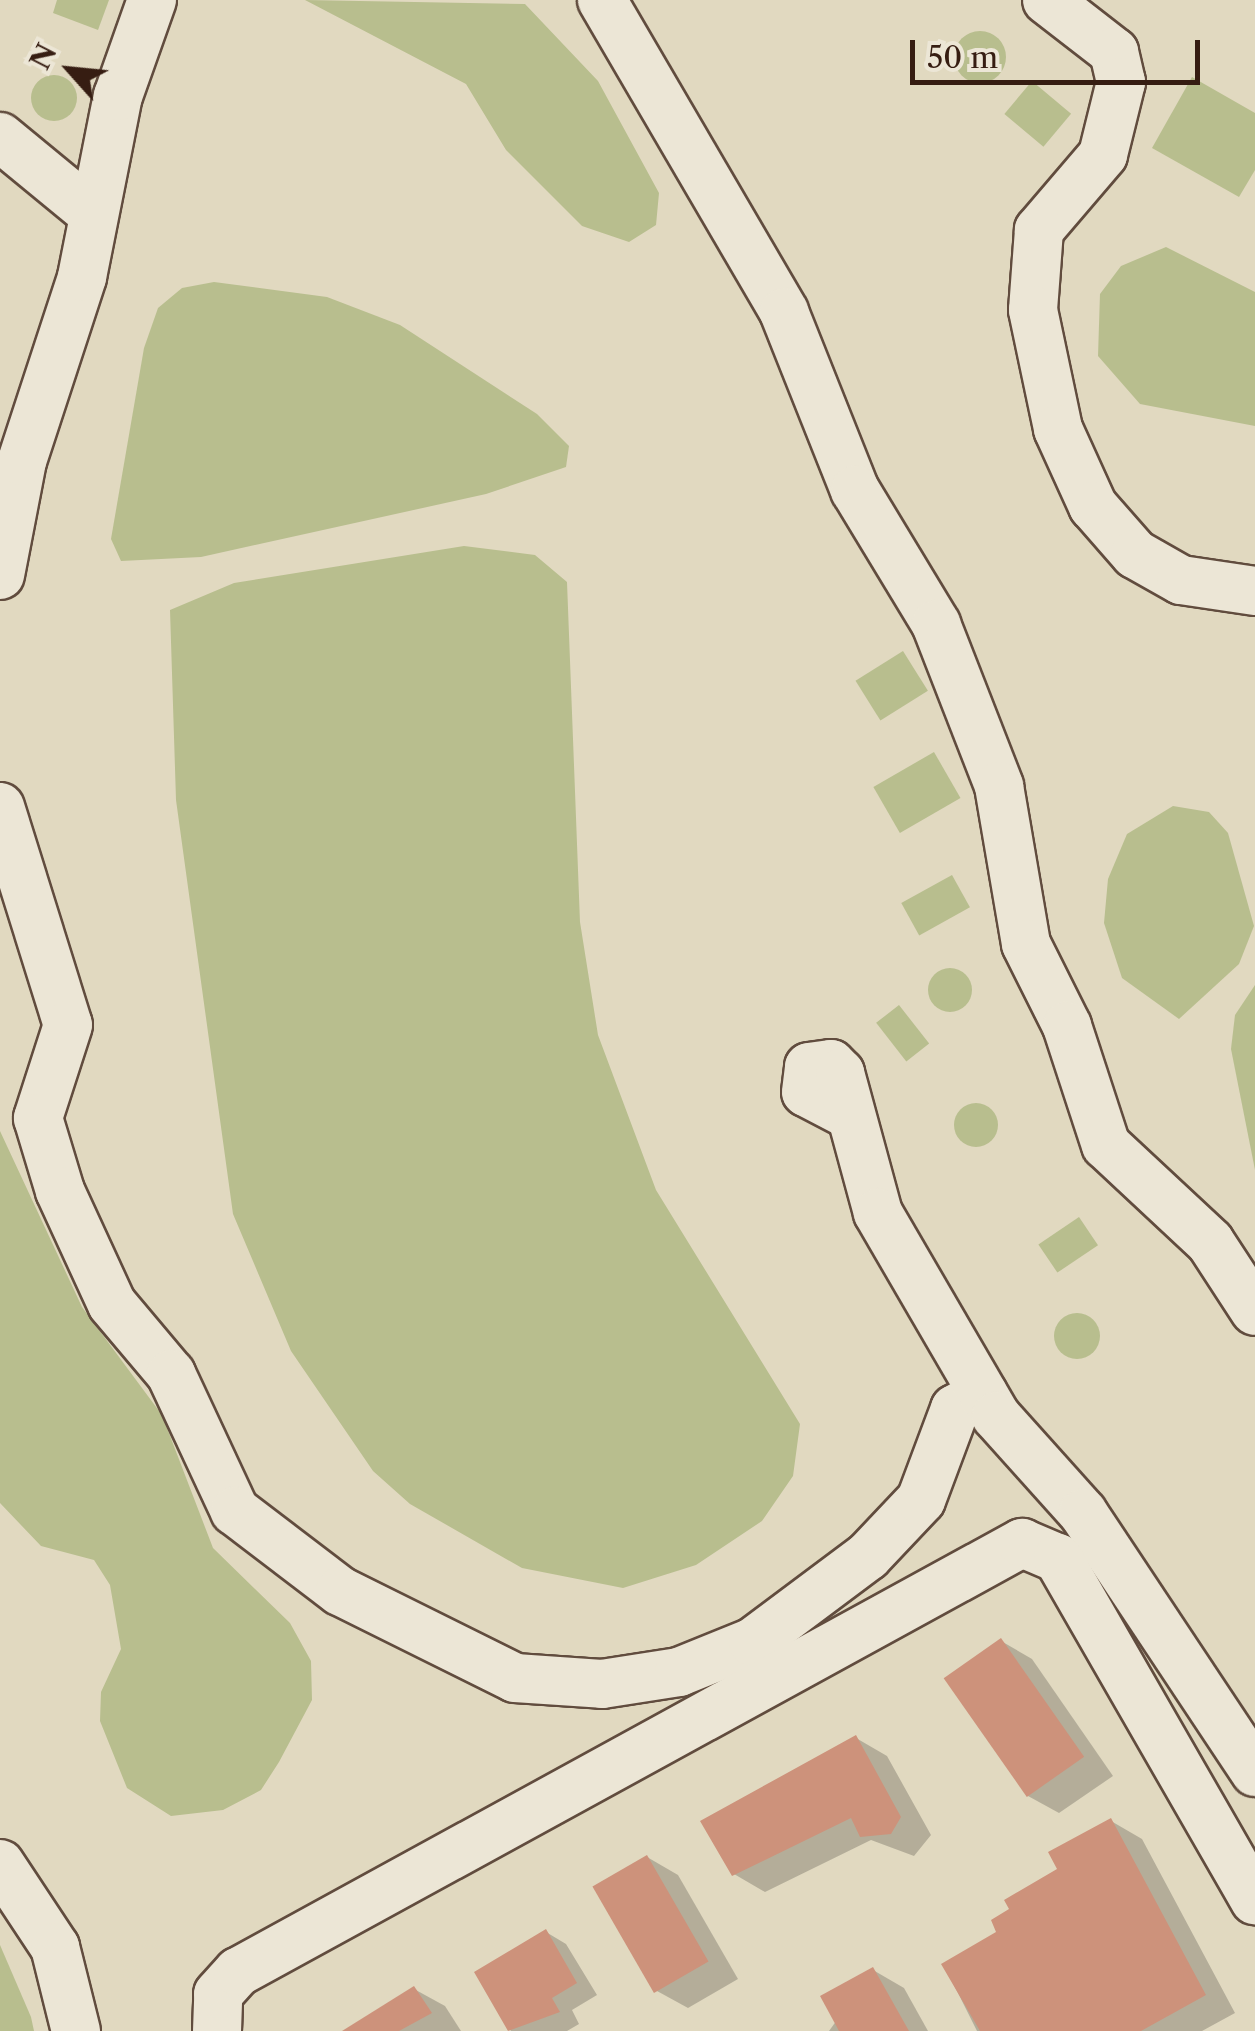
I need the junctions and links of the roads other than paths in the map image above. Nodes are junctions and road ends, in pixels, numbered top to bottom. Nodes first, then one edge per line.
1 (152, 0) edge
2 (602, 0) edge
3 (1047, 0) edge
4 (0, 137) edge
5 (92, 212) junction
6 (0, 574) edge
7 (1255, 591) edge
8 (0, 807) edge
9 (848, 1114) dead end
10 (1255, 1311) edge
11 (983, 1394) junction
12 (1255, 1772) edge
13 (0, 1864) edge
14 (1255, 1900) edge
15 (76, 2031) edge
16 (217, 2031) edge

1 - 5 street
2 - 10 street
3 - 7 street
4 - 5 street
5 - 6 street
8 - 11 street
9 - 11 street
11 - 12 street
13 - 15 street
14 - 16 street

